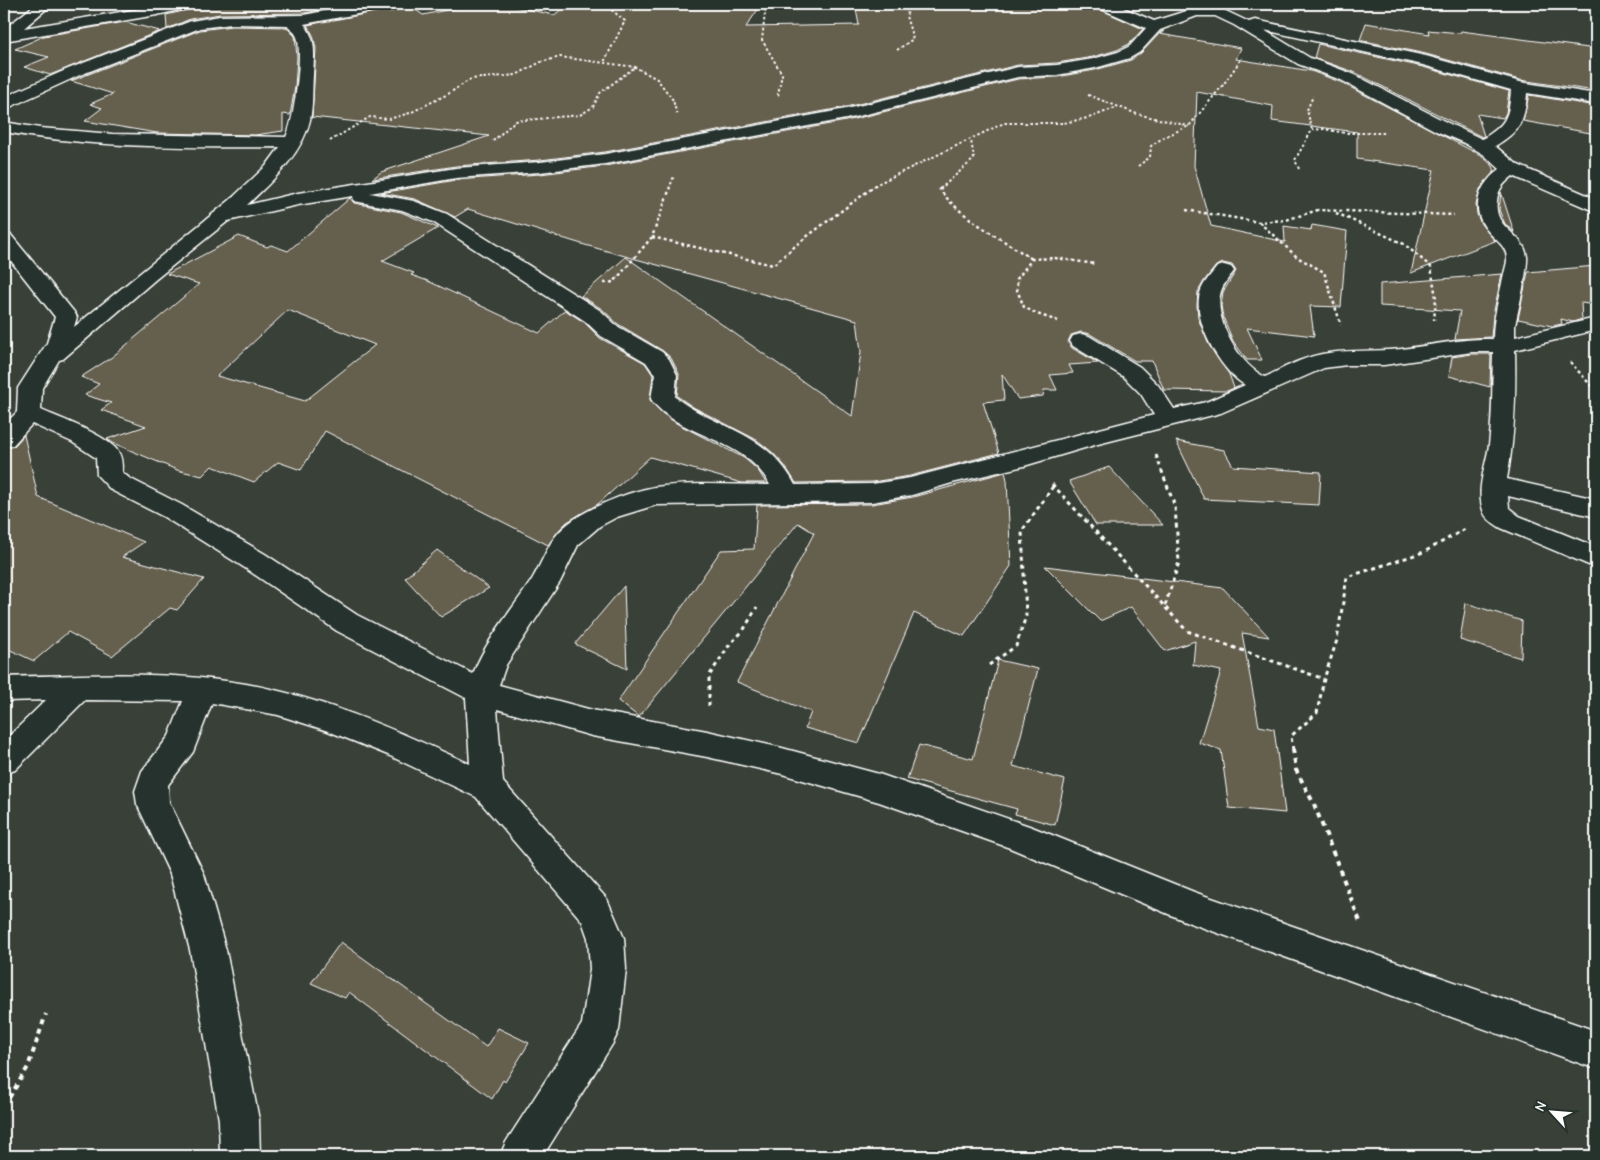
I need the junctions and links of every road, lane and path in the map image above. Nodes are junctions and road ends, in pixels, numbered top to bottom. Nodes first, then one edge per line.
1 (45, 4) edge
2 (390, 4) edge
3 (598, 4) edge
4 (766, 4) edge
5 (911, 4) edge
6 (1102, 4) edge
7 (1199, 4) edge
8 (183, 5) edge
9 (1224, 15) junction
10 (213, 19) junction
11 (291, 21) junction
12 (1155, 27) junction
13 (1247, 28) junction
14 (4, 36) edge
15 (897, 50) dead end
16 (604, 62) junction
17 (1314, 65) junction
18 (635, 67) junction
19 (1519, 87) junction
20 (1080, 92) dead end
21 (1596, 99) edge
22 (4, 104) edge
23 (1115, 108) junction
24 (808, 121) junction
25 (1189, 126) junction
26 (4, 127) edge
27 (971, 140) junction
28 (292, 142) junction
29 (684, 144) junction
30 (1483, 146) junction
31 (1138, 166) dead end
32 (1299, 169) dead end
33 (1512, 169) junction
34 (456, 173) junction
35 (342, 193) junction
36 (1596, 206) edge
37 (1186, 210) dead end
38 (1333, 211) junction
39 (221, 217) junction
40 (1490, 220) junction
41 (1259, 222) junction
42 (652, 238) junction
43 (5, 243) edge
44 (1032, 259) junction
45 (1095, 264) dead end
46 (1224, 271) dead end
47 (552, 290) junction
48 (1596, 324) edge
49 (1349, 327) dead end
50 (1081, 341) joint
51 (1503, 346) junction
52 (1431, 352) junction
53 (48, 360) junction
54 (1264, 386) junction
55 (29, 414) junction
56 (1168, 418) junction
57 (1145, 426) junction
58 (4, 439) edge
59 (1024, 458) junction
60 (1493, 484) junction
61 (1054, 485) junction
62 (787, 493) junction
63 (1596, 508) edge
64 (1497, 512) junction
65 (1596, 558) edge
66 (1165, 606) junction
67 (757, 607) dead end
68 (989, 665) dead end
69 (1324, 680) junction
70 (4, 689) edge
71 (77, 689) junction
72 (202, 691) junction
73 (481, 692) junction
74 (707, 744) junction
75 (4, 761) edge
76 (487, 786) junction
77 (1381, 976) junction
78 (46, 1014) dead end
79 (1596, 1050) edge
80 (4, 1106) edge
81 (240, 1156) edge
82 (520, 1156) edge

1 - 14 street
2 - 11 street
3 - 16 path
4 - 24 path
5 - 15 path
6 - 12 street
7 - 9 street
8 - 10 street
8 - 14 street
9 - 12 street
9 - 13 street
9 - 19 street
10 - 11 street
10 - 22 street
11 - 28 street
12 - 24 street
13 - 17 street
13 - 25 path
16 - 18 path
16 - 28 path
17 - 30 street
17 - 32 path
18 - 29 path
18 - 34 path
19 - 21 street
19 - 30 street
20 - 23 path
23 - 25 path
23 - 27 path
24 - 29 street
25 - 31 path
26 - 28 street
27 - 42 path
27 - 44 path
28 - 39 street
29 - 34 street
29 - 42 path
30 - 33 street
33 - 36 street
33 - 40 street
34 - 35 street
35 - 39 street
35 - 47 street
37 - 41 path
38 - 40 path
38 - 41 path
38 - 52 path
39 - 53 street
40 - 51 street
41 - 49 path
42 - 47 path
43 - 53 street
44 - 45 path
44 - 50 path
46 - 54 street
47 - 62 street
48 - 51 street
50 - 56 street
51 - 52 street
51 - 60 street
52 - 54 street
53 - 55 street
54 - 56 street
55 - 58 street
55 - 73 street
56 - 57 street
57 - 59 street
57 - 66 path
59 - 61 path
59 - 62 street
60 - 63 street
60 - 64 street
61 - 66 path
61 - 68 path
62 - 73 street
64 - 65 street
64 - 69 path
66 - 69 path
67 - 74 path
69 - 77 path
70 - 71 street
71 - 72 street
71 - 75 street
72 - 76 street
72 - 81 street
73 - 74 street
73 - 76 street
74 - 77 street
76 - 82 street
77 - 79 street
78 - 80 path

